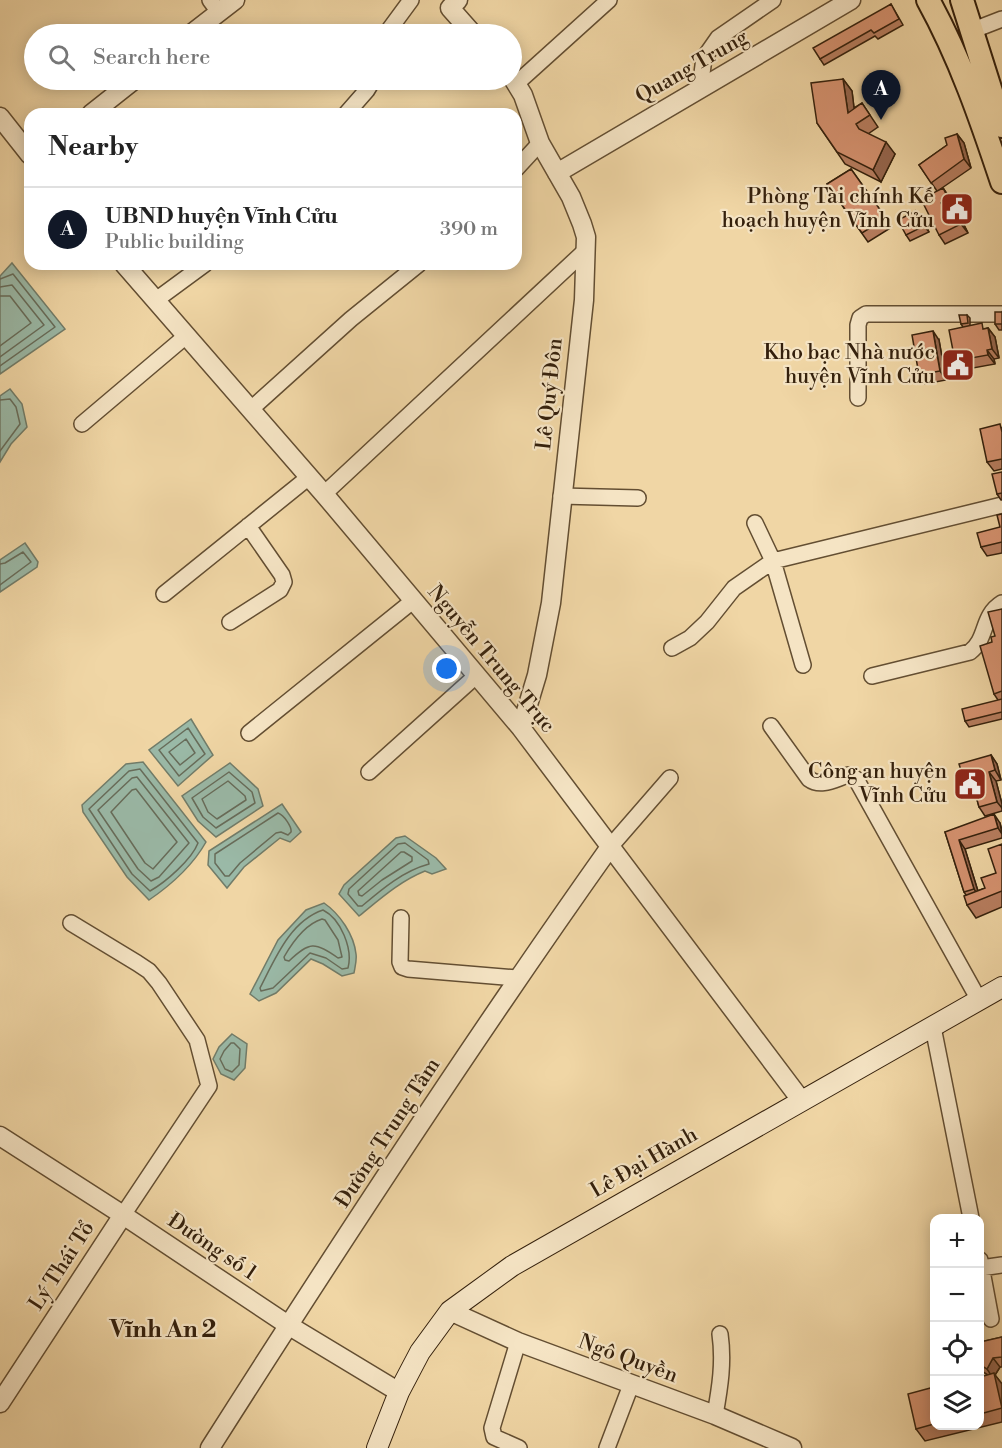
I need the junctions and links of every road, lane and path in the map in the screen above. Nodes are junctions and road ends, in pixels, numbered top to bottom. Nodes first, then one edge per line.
1 (236, 0) edge
2 (411, 0) edge
3 (609, 0) edge
4 (773, 0) edge
5 (851, 0) edge
6 (928, 0) edge
7 (962, 0) edge
8 (449, 3) edge
9 (214, 6) edge
10 (1002, 19) edge
11 (199, 24) edge
12 (393, 24) edge
13 (465, 24) edge
14 (972, 31) junction
15 (522, 73) edge
16 (700, 89) junction
17 (121, 90) edge
18 (367, 90) edge
19 (520, 90) edge
20 (99, 108) edge
21 (350, 108) edge
22 (0, 117) edge
23 (1002, 126) edge
24 (540, 143) junction
25 (24, 147) edge
26 (522, 163) edge
27 (556, 173) junction
28 (1002, 182) edge
29 (586, 250) junction
30 (129, 270) edge
31 (197, 270) edge
32 (412, 270) edge
33 (156, 300) junction
34 (1002, 314) edge
35 (186, 336) junction
36 (858, 398) dead end
37 (250, 410) junction
38 (82, 424) dead end
39 (309, 477) junction
40 (324, 494) junction
41 (561, 496) junction
42 (638, 498) dead end
43 (1002, 505) edge
44 (755, 523) dead end
45 (248, 526) junction
46 (773, 561) junction
47 (164, 594) dead end
48 (414, 600) junction
49 (1002, 603) edge
50 (230, 622) dead end
51 (672, 648) dead end
52 (803, 665) dead end
53 (477, 675) junction
54 (872, 676) dead end
55 (771, 726) dead end
56 (521, 728) junction
57 (249, 733) dead end
58 (369, 772) dead end
59 (670, 778) dead end
60 (610, 847) junction
61 (401, 918) dead end
62 (71, 923) dead end
63 (517, 978) junction
64 (1002, 987) edge
65 (979, 1000) junction
66 (933, 1027) junction
67 (801, 1100) junction
68 (0, 1136) edge
69 (970, 1214) edge
70 (123, 1215) junction
71 (984, 1264) edge
72 (1002, 1265) edge
73 (981, 1268) edge
74 (450, 1311) junction
75 (991, 1319) dead end
76 (288, 1325) junction
77 (720, 1334) dead end
78 (518, 1342) junction
79 (631, 1385) junction
80 (399, 1392) junction
81 (0, 1403) edge
82 (715, 1415) junction
83 (765, 1443) edge
84 (210, 1448) edge
85 (377, 1448) edge
86 (519, 1448) edge
87 (606, 1448) edge
88 (792, 1448) edge

1 - 9 street
2 - 12 street
3 - 15 street
4 - 16 street
5 - 16 street, Quang Trung
6 - 28 main road
7 - 14 main road
8 - 13 street
9 - 11 street
10 - 14 street
14 - 23 main road
16 - 27 street, Quang Trung
17 - 20 street
18 - 21 street
19 - 24 street, Lê Quý Đôn
22 - 25 street
24 - 26 street
24 - 27 street, Lê Quý Đôn
27 - 29 street, Lê Quý Đôn
29 - 40 street
29 - 41 street, Lê Quý Đôn
30 - 33 street, Nguyễn Trung Trực
31 - 33 street
32 - 37 street
33 - 35 street, Nguyễn Trung Trực
34 - 36 street
35 - 37 street, Nguyễn Trung Trực
35 - 38 street
37 - 39 street, Nguyễn Trung Trực
39 - 40 street, Nguyễn Trung Trực
39 - 45 street
40 - 48 street, Nguyễn Trung Trực
41 - 42 street
41 - 56 street, Lê Quý Đôn
43 - 46 street
44 - 46 street
45 - 47 street
45 - 50 street
46 - 51 street
46 - 52 street
48 - 53 street, Nguyễn Trung Trực
48 - 57 street
49 - 54 street
53 - 56 street, Nguyễn Trung Trực
53 - 58 street
55 - 65 street
56 - 60 street, Nguyễn Trung Trực
59 - 60 street
60 - 63 street, Đường Trung Tâm
60 - 67 street, Nguyễn Trung Trực
61 - 63 street
62 - 70 street
63 - 76 street, Đường Trung Tâm
64 - 65 main road, Lê Đại Hành
65 - 66 main road, Lê Đại Hành
66 - 67 main road, Lê Đại Hành
66 - 69 street
67 - 74 main road, Lê Đại Hành
68 - 70 street, Đường số 1
70 - 76 street, Đường số 1
70 - 81 street, Lý Thái Tổ
71 - 72 street
73 - 75 street
74 - 78 street, Ngô Quyền
74 - 80 main road, Lê Đại Hành
76 - 80 street, Đường số 1
76 - 84 street, Đường Trung Tâm
77 - 82 street
78 - 79 street, Ngô Quyền
78 - 86 street
79 - 82 street, Ngô Quyền
79 - 87 street
80 - 85 main road, Lê Đại Hành
82 - 83 street, Ngô Quyền
83 - 88 street, Ngô Quyền

